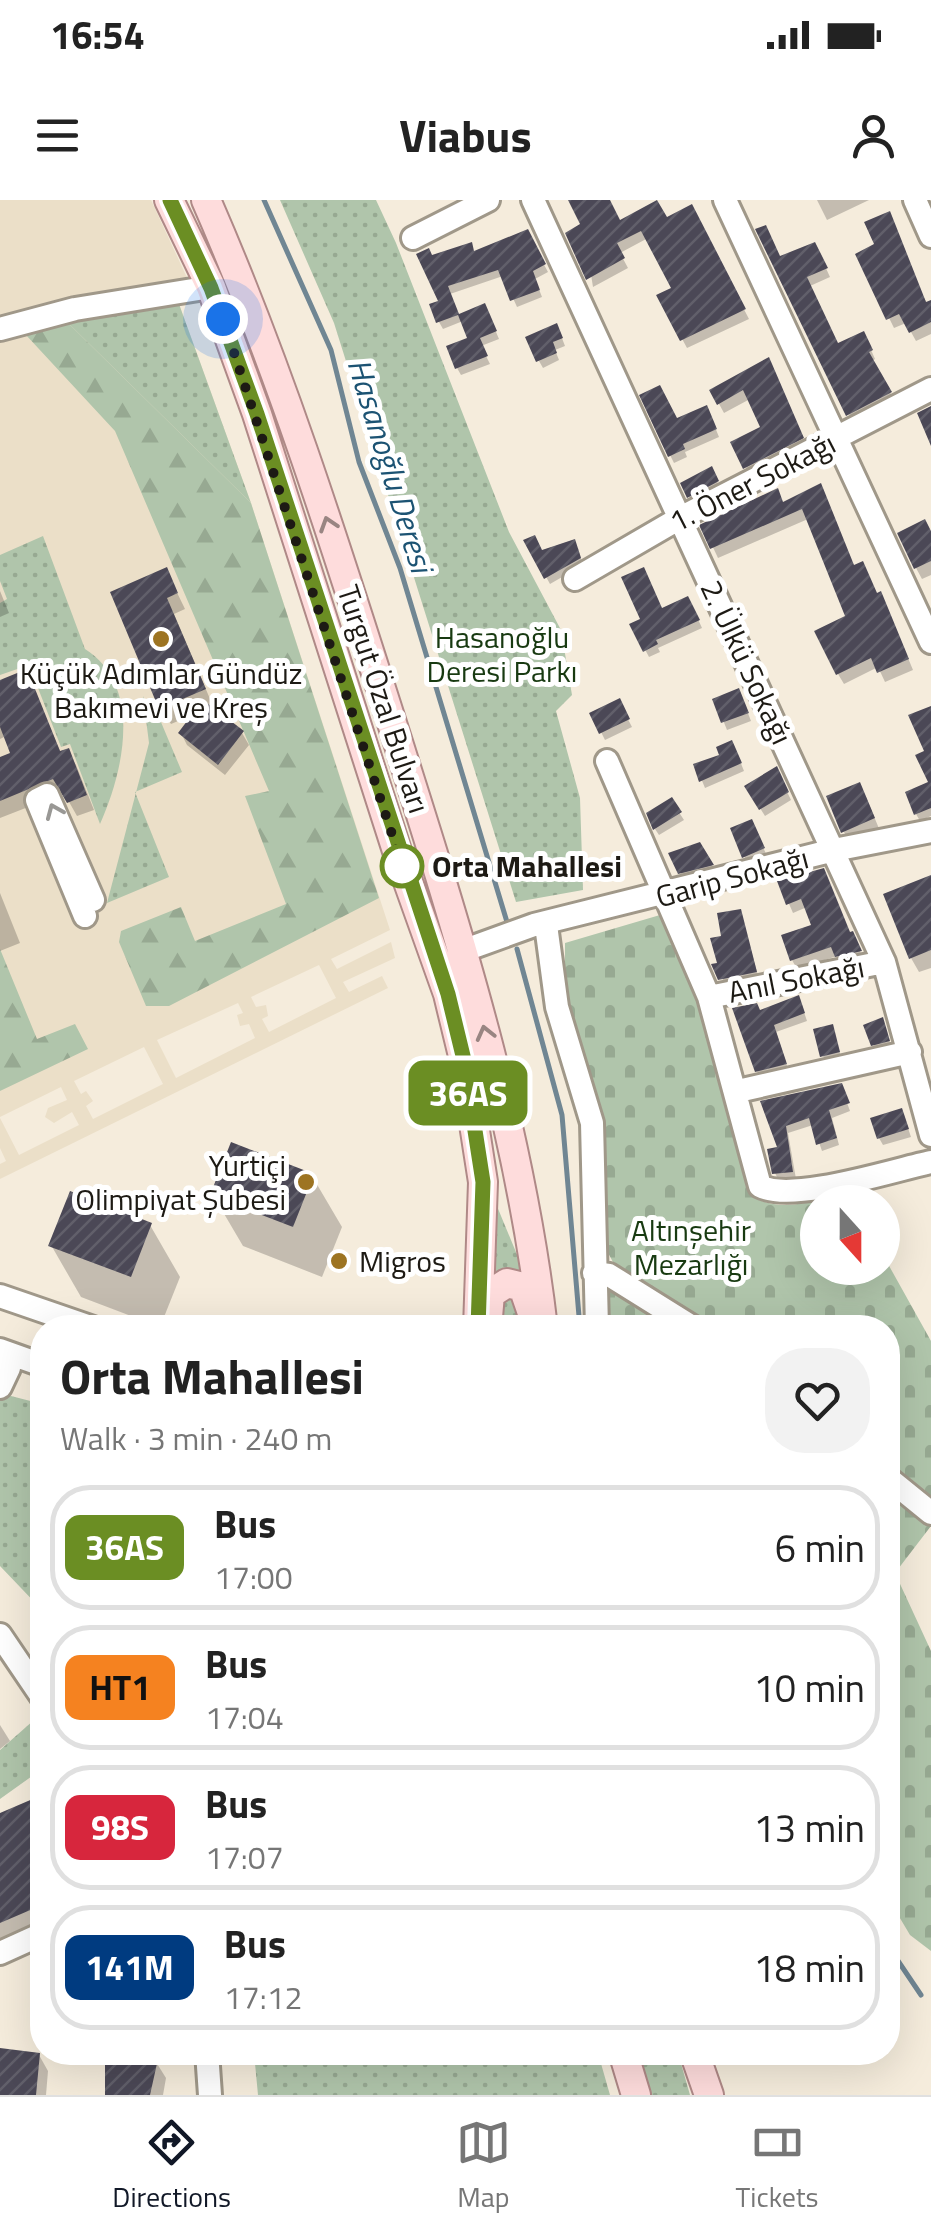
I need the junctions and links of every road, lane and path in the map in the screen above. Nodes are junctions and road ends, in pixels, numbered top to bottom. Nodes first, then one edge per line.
1 (170, 200) edge
2 (206, 200) edge
3 (488, 200) edge
4 (533, 200) edge
5 (725, 200) edge
6 (914, 200) edge
7 (931, 236) edge
8 (413, 238) dead end
9 (211, 288) junction
10 (0, 329) edge
11 (931, 389) edge
12 (835, 439) junction
13 (680, 518) junction
14 (575, 579) dead end
15 (931, 642) edge
16 (607, 761) dead end
17 (931, 831) edge
18 (834, 850) junction
19 (665, 896) junction
20 (540, 925) junction
21 (464, 950) junction
22 (435, 952) junction
23 (884, 962) junction
24 (709, 997) junction
25 (910, 1052) junction
26 (738, 1091) junction
27 (931, 1135) edge
28 (931, 1162) edge
29 (594, 1272) junction
30 (0, 1296) edge
31 (56, 1315) edge
32 (478, 1315) edge
33 (489, 1315) edge
34 (531, 1315) edge
35 (541, 1315) edge
36 (597, 1315) edge
37 (673, 1315) edge
38 (30, 1366) edge
39 (2, 1368) edge
40 (30, 1376) edge
41 (900, 1488) edge
42 (931, 1514) edge
43 (0, 1636) edge
44 (30, 1680) edge
45 (30, 1940) edge
46 (0, 1954) edge
47 (209, 2065) edge
48 (617, 2065) edge
49 (627, 2065) edge
50 (695, 2065) edge
51 (698, 2065) edge
52 (210, 2095) edge
53 (625, 2095) edge
54 (636, 2095) edge
55 (700, 2095) edge
56 (709, 2095) edge

1 - 9 main road, Turgut Özal Bulvarı
21 -> 2 main road, Turgut Özal Bulvarı
3 - 8 street
4 - 13 street, 2. Ülkü Sokağı
5 - 12 street
6 - 7 street
9 - 10 street
9 -> 22 main road, Turgut Özal Bulvarı
11 - 12 street, 1. Öner Sokağı
12 - 13 street, 1. Öner Sokağı
12 - 15 street
13 - 14 street, 1. Öner Sokağı
13 - 18 street, 2. Ülkü Sokağı
16 - 19 street
17 - 18 street, Garip Sokağı
18 - 19 street, Garip Sokağı
18 - 23 street, 2. Ülkü Sokağı
19 - 20 street, Garip Sokağı
19 - 24 street
20 - 21 street, Garip Sokağı
20 - 29 street
21 - 22 main road
35 -> 21 main road, Turgut Özal Bulvarı
22 - 32 main road, Turgut Özal Bulvarı
23 - 24 street, Anıl Sokağı
23 - 25 street, 2. Ülkü Sokağı
24 - 26 street
25 - 26 street
25 - 27 street, 2. Ülkü Sokağı
26 - 28 street
29 - 36 street
29 - 37 street
30 - 31 street
33 - 34 main road
38 - 39 street
39 - 40 street
41 - 42 street
43 - 44 street
45 - 46 street
47 - 52 street
48 - 53 main road
49 - 54 main road
50 - 55 main road
51 - 56 main road

